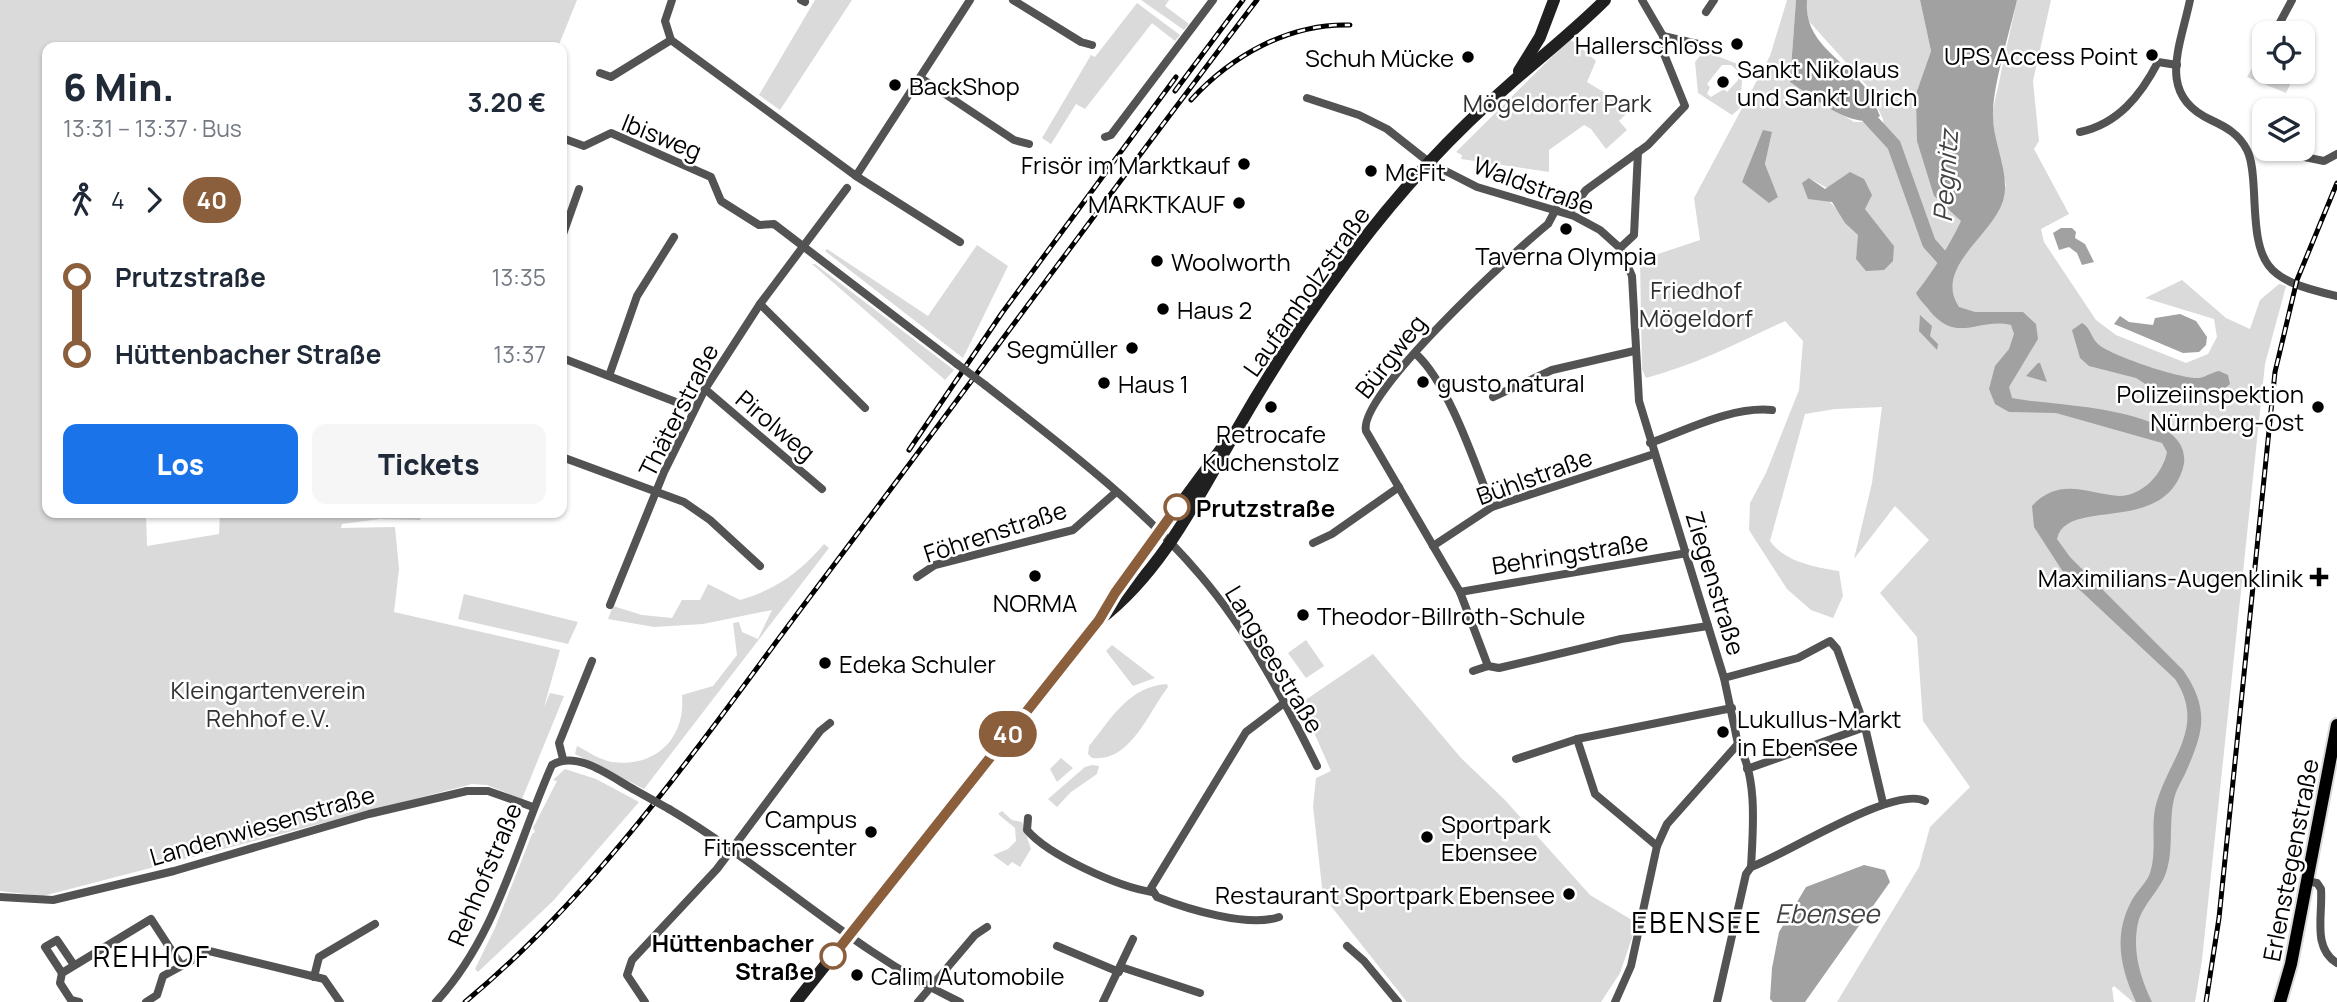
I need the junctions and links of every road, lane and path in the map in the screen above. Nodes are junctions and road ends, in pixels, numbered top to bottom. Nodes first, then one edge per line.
1 (671, 0) edge
2 (970, 0) edge
3 (1013, 0) edge
4 (1213, 0) edge
5 (1554, 0) edge
6 (1605, 0) edge
7 (1642, 0) edge
8 (1714, 0) edge
9 (2190, 0) edge
10 (2292, 0) edge
11 (1706, 12) dead end
12 (1548, 19) junction
13 (2281, 21) edge
14 (1570, 33) junction
15 (671, 40) junction
16 (1664, 41) junction
17 (1698, 44) dead end
18 (1092, 45) dead end
19 (2177, 65) junction
20 (600, 72) dead end
21 (921, 78) junction
22 (1508, 85) junction
23 (1307, 98) dead end
24 (2080, 132) dead end
25 (1105, 137) dead end
26 (567, 140) edge
27 (1029, 144) dead end
28 (2246, 149) junction
29 (2252, 149) edge
30 (1638, 152) junction
31 (2337, 154) edge
32 (2315, 159) edge
33 (1430, 163) junction
34 (856, 176) junction
35 (847, 188) dead end
36 (579, 189) dead end
37 (1556, 209) junction
38 (1569, 213) junction
39 (567, 223) edge
40 (674, 237) dead end
41 (960, 242) dead end
42 (806, 246) junction
43 (1620, 248) junction
44 (2337, 296) edge
45 (760, 304) junction
46 (1634, 351) junction
47 (1416, 354) junction
48 (567, 360) edge
49 (609, 376) junction
50 (705, 389) junction
51 (1493, 397) dead end
52 (865, 408) dead end
53 (694, 409) junction
54 (1772, 410) dead end
55 (1234, 435) junction
56 (1650, 443) junction
57 (1654, 454) junction
58 (567, 459) edge
59 (1399, 487) junction
60 (822, 489) dead end
61 (656, 491) junction
62 (1115, 493) junction
63 (1492, 507) junction
64 (1160, 532) junction
65 (1169, 542) junction
66 (1313, 543) dead end
67 (1433, 546) junction
68 (1687, 553) junction
69 (760, 566) dead end
70 (917, 577) dead end
71 (1460, 592) junction
72 (610, 605) dead end
73 (1099, 620) junction
74 (1709, 626) junction
75 (592, 661) dead end
76 (1488, 666) junction
77 (1474, 671) dead end
78 (1724, 678) junction
79 (1284, 703) junction
80 (1732, 708) junction
81 (830, 723) dead end
82 (2337, 725) edge
83 (1865, 727) junction
84 (1577, 739) junction
85 (1738, 744) junction
86 (563, 759) junction
87 (1516, 759) dead end
88 (1317, 766) dead end
89 (2335, 766) edge
90 (1747, 769) junction
91 (1925, 801) dead end
92 (1883, 803) junction
93 (533, 807) junction
94 (1028, 818) dead end
95 (1657, 846) junction
96 (732, 850) junction
97 (1751, 867) junction
98 (2309, 881) junction
99 (1152, 892) junction
100 (0, 897) edge
101 (1279, 917) dead end
102 (375, 924) dead end
103 (987, 927) dead end
104 (847, 937) junction
105 (1133, 939) dead end
106 (1057, 946) dead end
107 (1347, 946) dead end
108 (2337, 963) edge
109 (74, 965) junction
110 (181, 965) junction
111 (1120, 969) junction
112 (62, 973) junction
113 (314, 977) junction
114 (930, 988) junction
115 (1200, 993) dead end
116 (337, 1001) edge
117 (79, 1002) edge
118 (146, 1002) edge
119 (436, 1002) edge
120 (645, 1002) edge
121 (796, 1002) edge
122 (918, 1002) edge
123 (960, 1002) edge
124 (1104, 1002) edge
125 (1398, 1002) edge
126 (1615, 1002) edge
127 (1717, 1002) edge
128 (2280, 1002) edge
129 (2288, 1002) edge

1 - 15 street
2 - 21 street
3 - 18 street
4 - 25 street
5 - 12 main road
6 - 14 main road, Laufamholzstraße
7 - 16 street
8 - 11 street
9 - 19 street
10 - 13 street
12 - 14 main road
12 - 22 main road
14 - 22 main road, Laufamholzstraße
15 - 20 street
15 - 34 street
16 - 17 street
16 - 30 street
19 - 24 street
19 - 28 street
21 - 27 street
21 - 34 street
22 - 33 main road, Laufamholzstraße
23 - 33 street, Waldstraße
26 - 42 street, Ibisweg
28 - 29 street
28 - 44 street
30 - 38 street
30 - 43 street
31 - 32 street
33 - 37 street, Waldstraße
33 - 55 main road, Laufamholzstraße
34 - 41 street
35 - 42 street, Thäterstraße
36 - 39 street
37 - 38 street, Waldstraße
37 - 47 street, Bürgweg
38 - 43 street, Waldstraße
40 - 49 street
42 - 45 street, Thäterstraße
42 - 62 street, bridge
43 - 46 street, Ziegenstraße
45 - 50 street, Thäterstraße
45 - 52 street
46 - 51 street
46 - 56 street, Ziegenstraße
47 - 59 street, Bürgweg
47 - 63 street
48 - 49 street
49 - 53 street
50 - 53 street, Thäterstraße
50 - 60 street, Pirolweg
53 - 61 street, Thäterstraße
54 - 56 street
55 - 64 main road, Laufamholzstraße
55 - 65 main road, Laufamholzstraße
56 - 57 street, Ziegenstraße
57 - 63 street, Bühlstraße
57 - 68 street, Ziegenstraße
58 - 61 street
59 - 66 street
59 - 67 street, Bürgweg
61 - 69 street
61 - 72 street, Thäterstraße
62 - 64 street
62 - 70 street, Föhrenstraße
63 - 67 street, Bühlstraße
64 - 65 street
64 - 73 main road, Laufamholzstraße
65 - 73 main road, Laufamholzstraße
65 - 79 street, Langseestraße
67 - 71 street, Bürgweg
68 - 71 street, Behringstraße
68 - 74 street, Ziegenstraße
71 - 76 street, Bürgweg
73 - 104 main road, Laufamholzstraße
74 - 76 street
74 - 78 street, Ziegenstraße
75 - 86 street
76 - 77 street
78 - 80 street, Ziegenstraße
78 - 83 street
79 - 88 street, Langseestraße
79 - 99 street
80 - 84 street
80 - 85 street, Ziegenstraße
81 - 96 street
82 - 89 main road, Erlenstegenstraße
83 - 90 street
83 - 92 street
84 - 87 street
84 - 95 street
85 - 90 street, Ziegenstraße
85 - 95 street
86 - 93 street, Rehhofstraße
86 - 96 street, bridge
89 - 98 main road, Erlenstegenstraße
90 - 97 street, Ziegenstraße
91 - 92 street
92 - 97 street
93 - 100 street, Landenwiesenstraße
93 - 119 street, Rehhofstraße
94 - 99 street
95 - 126 street
96 - 104 street
96 - 120 street
97 - 127 street, Ziegenstraße
98 - 108 street
98 - 128 main road, Erlenstegenstraße
98 - 129 main road, Erlenstegenstraße
99 - 101 street
102 - 113 street
103 - 114 street
104 - 114 street
104 - 121 main road, Laufamholzstraße
105 - 111 street
106 - 111 street
107 - 125 street
109 - 110 street
109 - 112 street
109 - 112 street
110 - 113 street
110 - 118 street
111 - 115 street
111 - 124 street
112 - 117 street
113 - 116 street
114 - 122 street
114 - 123 street

